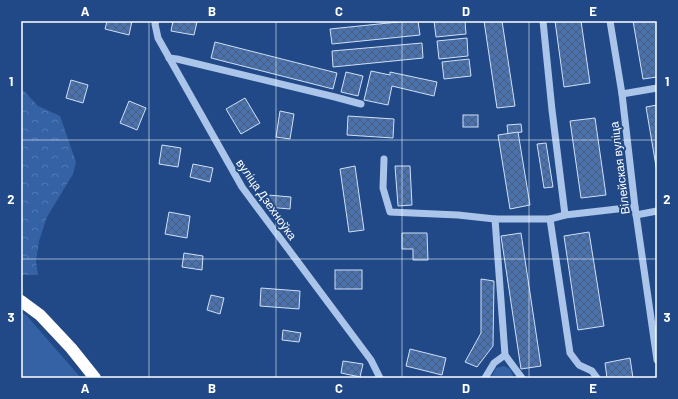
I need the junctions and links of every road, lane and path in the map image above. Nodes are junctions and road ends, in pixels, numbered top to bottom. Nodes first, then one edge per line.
1 (156, 21) edge
2 (543, 21) edge
3 (610, 21) edge
4 (169, 58) junction
5 (657, 88) edge
6 (622, 94) junction
7 (361, 104) dead end
8 (384, 160) dead end
9 (635, 207) junction
10 (657, 211) edge
11 (565, 215) junction
12 (636, 215) junction
13 (494, 219) junction
14 (550, 219) junction
15 (21, 301) edge
16 (505, 354) junction
17 (657, 360) edge
18 (94, 378) edge
19 (380, 378) edge
20 (485, 378) edge
21 (522, 378) edge
22 (597, 378) edge

1 - 4 street, вуліца Дзехноўка
2 - 11 street
3 - 6 street, Вілейская вуліца
4 - 7 street
4 - 19 street, вуліца Дзехноўка
5 - 6 street
6 - 9 street, Вілейская вуліца
8 - 13 street
9 - 11 street
9 - 12 street, Вілейская вуліца
10 - 12 street
11 - 14 street
12 - 17 street, Вілейская вуліца
13 - 14 street
13 - 16 street
14 - 22 street
15 - 18 highway
16 - 20 street
16 - 21 street

